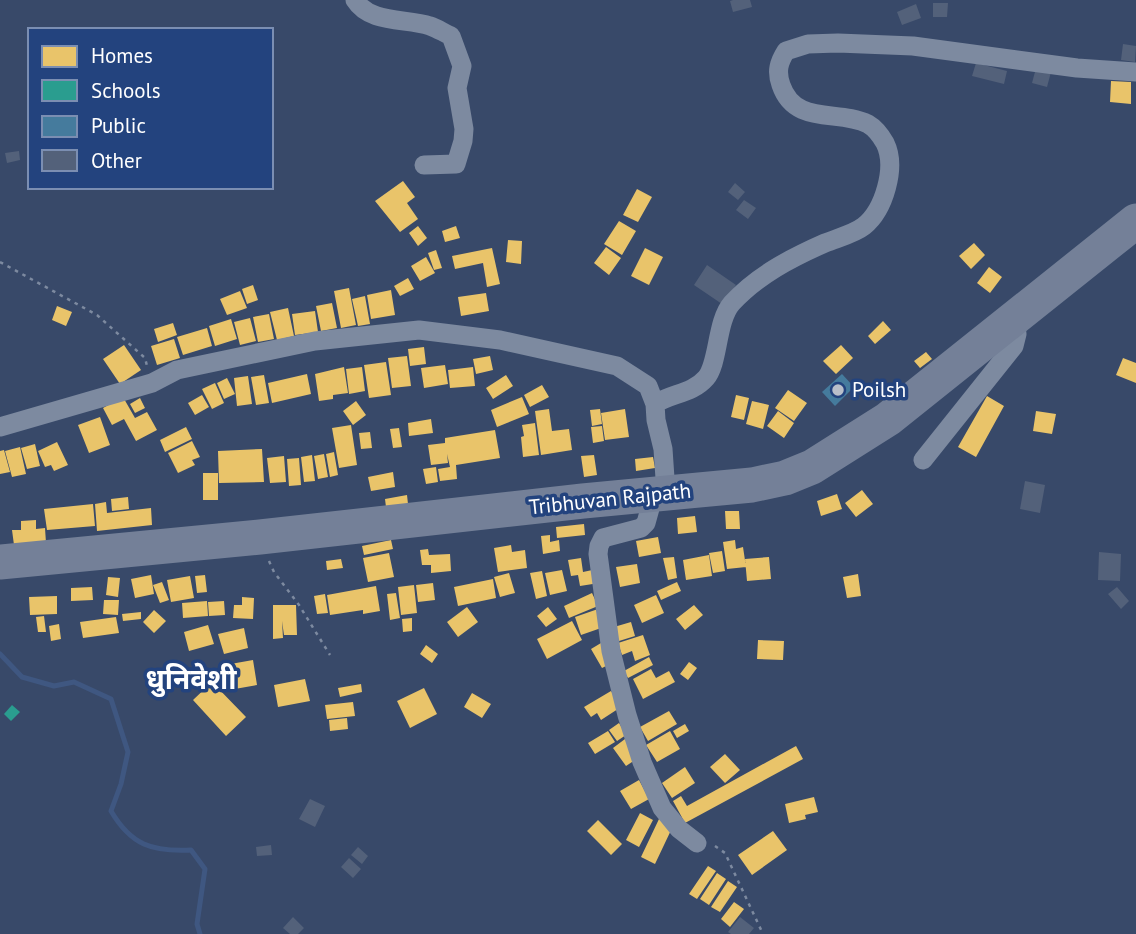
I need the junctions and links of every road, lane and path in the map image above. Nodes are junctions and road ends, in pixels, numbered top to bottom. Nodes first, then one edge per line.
1 (355, 0) edge
2 (1136, 72) edge
3 (424, 165) dead end
4 (1136, 221) edge
5 (0, 262) edge
6 (1015, 317) junction
7 (152, 383) junction
8 (655, 404) junction
9 (0, 427) edge
10 (923, 460) dead end
11 (660, 493) junction
12 (260, 537) junction
13 (3, 562) edge
14 (330, 655) dead end
15 (698, 843) joint
16 (762, 934) edge

1 - 3 street
2 - 8 street
4 - 6 highway, Tribhuvan Rajpath
5 - 7 path
6 - 10 street
6 - 11 highway, Tribhuvan Rajpath
7 - 8 street
7 - 9 street
8 - 11 street
11 - 12 highway, Tribhuvan Rajpath
11 - 15 street
12 - 13 highway, Tribhuvan Rajpath
12 - 14 path
15 - 16 path

